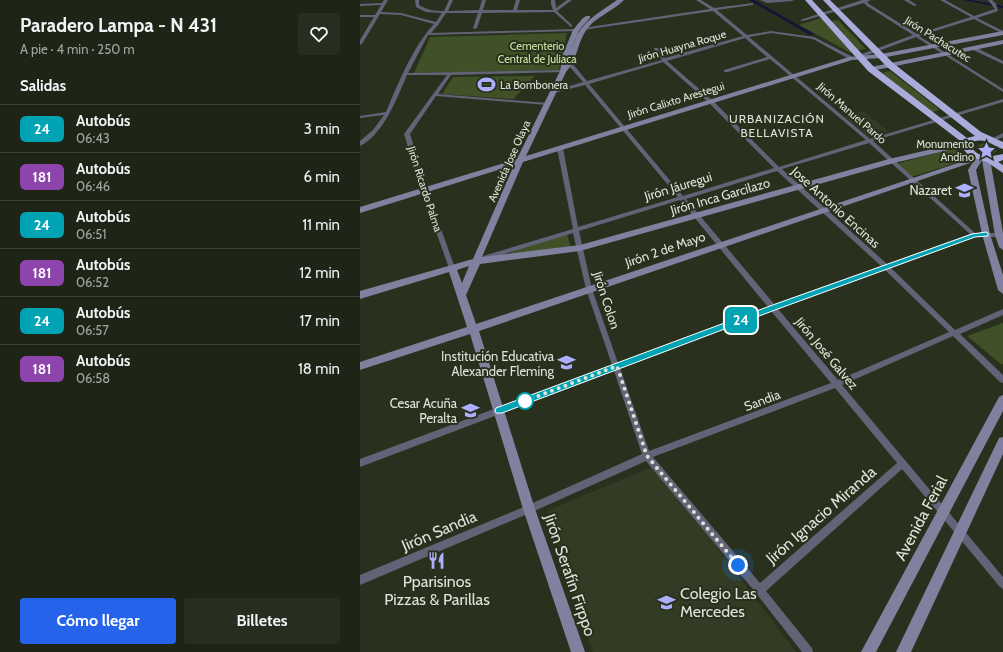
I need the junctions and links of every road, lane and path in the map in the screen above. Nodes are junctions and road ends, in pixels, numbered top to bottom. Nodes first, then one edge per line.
1 (417, 0) edge
2 (451, 0) edge
3 (484, 0) edge
4 (518, 0) edge
5 (553, 0) edge
6 (570, 0) edge
7 (612, 0) edge
8 (621, 0) edge
9 (698, 0) edge
10 (792, 0) edge
11 (808, 0) edge
12 (826, 0) edge
13 (866, 0) edge
14 (906, 0) edge
15 (942, 0) edge
16 (990, 0) edge
17 (764, 1) edge
18 (385, 2) edge
19 (752, 4) dead end
20 (360, 5) edge
21 (914, 5) dead end
22 (714, 10) junction
23 (836, 10) junction
24 (515, 11) junction
25 (554, 11) junction
26 (445, 12) junction
27 (480, 12) junction
28 (377, 14) junction
29 (822, 14) junction
30 (360, 16) edge
31 (974, 18) junction
32 (802, 20) dead end
33 (437, 24) junction
34 (585, 27) junction
35 (475, 28) junction
36 (575, 28) junction
37 (432, 30) junction
38 (1003, 33) edge
39 (427, 34) junction
40 (746, 36) junction
41 (915, 36) junction
42 (1003, 42) edge
43 (360, 44) edge
44 (930, 45) junction
45 (973, 48) junction
46 (656, 49) dead end
47 (874, 50) junction
48 (945, 53) junction
49 (881, 56) junction
50 (771, 57) junction
51 (855, 57) junction
52 (665, 61) junction
53 (1003, 63) edge
54 (570, 64) junction
55 (890, 65) junction
56 (872, 70) junction
57 (563, 71) junction
58 (726, 71) dead end
59 (405, 74) junction
60 (450, 74) junction
61 (793, 76) junction
62 (586, 84) junction
63 (1003, 91) edge
64 (552, 93) junction
65 (436, 95) junction
66 (1003, 100) edge
67 (710, 101) junction
68 (547, 104) junction
69 (388, 113) junction
70 (954, 115) junction
71 (360, 117) edge
72 (938, 120) junction
73 (623, 128) junction
74 (997, 140) edge
75 (870, 141) junction
76 (967, 143) junction
77 (360, 144) edge
78 (560, 148) junction
79 (1003, 157) edge
80 (984, 158) junction
81 (520, 160) junction
82 (892, 161) junction
83 (778, 169) junction
84 (1003, 170) edge
85 (912, 180) junction
86 (798, 187) junction
87 (424, 190) junction
88 (681, 198) junction
89 (360, 210) edge
90 (823, 210) junction
91 (696, 216) junction
92 (576, 231) junction
93 (986, 234) junction
94 (974, 235) junction
95 (1001, 235) edge
96 (720, 245) junction
97 (1003, 247) edge
98 (580, 248) junction
99 (477, 260) junction
100 (886, 267) junction
101 (452, 268) junction
102 (589, 289) junction
103 (1003, 290) edge
104 (462, 294) junction
105 (360, 295) edge
106 (772, 308) junction
107 (1003, 312) edge
108 (473, 329) junction
109 (954, 333) junction
110 (360, 366) edge
111 (617, 366) junction
112 (1003, 380) edge
113 (836, 384) junction
114 (1003, 400) edge
115 (499, 411) junction
116 (1003, 442) edge
117 (647, 456) junction
118 (903, 463) junction
119 (360, 464) edge
120 (529, 509) junction
121 (943, 512) junction
122 (959, 533) junction
123 (360, 580) edge
124 (1003, 584) edge
125 (758, 590) junction
126 (578, 652) edge
127 (808, 652) edge
128 (868, 652) edge
129 (903, 652) edge

1 - 26 street
2 - 26 street
3 - 27 street
4 - 24 street
5 - 25 street
6 - 25 street
7 - 36 street
8 - 34 street
9 - 22 street, Jirón Manuel Pardo
10 - 17 street
11 - 29 highway
12 - 23 highway
13 - 23 street
13 - 41 street, Jirón Pachacutec
14 - 21 street
15 - 31 street
16 - 31 street, Jirón Calixto Arestegui
18 - 20 street
18 - 28 street
19 - 22 street
22 - 34 street
22 - 40 street, Jirón Manuel Pardo
23 - 29 street
23 - 47 highway
24 - 25 street
24 - 27 street
25 - 36 street
26 - 27 street
26 - 33 street
27 - 35 street
28 - 30 street
28 - 33 street
28 - 43 street
29 - 32 street
29 - 51 highway
31 - 38 street
31 - 41 street, Jirón Calixto Arestegui
33 - 37 street
34 - 36 street
34 - 54 street
35 - 36 street
35 - 37 street
36 - 39 street
36 - 57 street
37 - 39 street
38 - 44 street
39 - 59 street
40 - 50 street, Jirón Manuel Pardo
40 - 51 street, Jirón Huayna Roque
40 - 52 street, Jirón Huayna Roque
41 - 44 street, Jirón Pachacutec
41 - 47 street, Jirón Calixto Arestegui
42 - 45 street
44 - 48 street, Jirón Pachacutec
44 - 49 street
45 - 48 street
45 - 53 street
46 - 52 street, Jose Antonio Encinas
47 - 49 highway
47 - 51 street, Jirón Calixto Arestegui
48 - 55 street
48 - 63 street, Jirón Pachacutec
49 - 51 street
49 - 55 highway
50 - 58 street
50 - 61 street, Jirón Manuel Pardo
51 - 56 highway
51 - 61 street, Jirón Calixto Arestegui
52 - 62 street, Jirón Huayna Roque
52 - 67 street, Jose Antonio Encinas
54 - 57 street
54 - 62 street, Jirón José Galvez
55 - 56 street
55 - 70 highway
56 - 72 highway
57 - 60 street
57 - 64 street, Avenida Jose Olaya
59 - 60 street
59 - 69 street
60 - 65 street, Jirón Ricardo Palma
61 - 67 street, Jirón Calixto Arestegui
61 - 75 street, Jirón Manuel Pardo
62 - 64 street, Jirón Huayna Roque
62 - 73 street, Jirón José Galvez
64 - 68 street, Avenida Jose Olaya
65 - 68 street
65 - 87 street, Jirón Ricardo Palma
66 - 70 street, Jirón Jáuregui
67 - 73 street, Jirón Calixto Arestegui
67 - 83 street, Jose Antonio Encinas
68 - 81 street, Avenida Jose Olaya
69 - 71 street
69 - 77 street
70 - 72 street, Jirón Jáuregui
70 - 74 highway
72 - 75 street, Jirón Jáuregui
72 - 76 highway
73 - 78 street, Jirón Calixto Arestegui
73 - 88 street, Jirón José Galvez
74 - 76 highway
75 - 82 street, Jirón Manuel Pardo
75 - 83 street, Jirón Jáuregui
76 - 80 highway
76 - 82 street, Jirón Inca Garcilazo
78 - 81 street, Jirón Calixto Arestegui
78 - 92 street, Jirón Colon
79 - 80 highway
80 - 84 highway
80 - 85 street, Jirón 2 de Mayo
80 - 93 street
80 - 95 street
81 - 87 street, Jirón Calixto Arestegui
81 - 99 street, Avenida Jose Olaya
82 - 85 street, Jirón Manuel Pardo
82 - 86 street, Jirón Inca Garcilazo
83 - 86 street, Jose Antonio Encinas
83 - 88 street, Jirón Jáuregui
85 - 90 street, Jirón 2 de Mayo
85 - 94 street, Jirón Manuel Pardo
86 - 90 street, Jose Antonio Encinas
86 - 91 street, Jirón Inca Garcilazo
87 - 89 street, Jirón Calixto Arestegui
87 - 101 street, Jirón Ricardo Palma
88 - 91 street, Jirón José Galvez
88 - 92 street, Jirón Jáuregui
90 - 96 street, Jirón 2 de Mayo
90 - 100 street, Jose Antonio Encinas
91 - 96 street, Jirón José Galvez
91 - 98 street, Jirón Inca Garcilazo
92 - 98 street, Jirón Colon
92 - 99 street, Jirón Jáuregui
93 - 94 street
93 - 95 street
93 - 103 street
94 - 100 street
95 - 97 street
96 - 102 street, Jirón 2 de Mayo
96 - 106 street, Jirón José Galvez
98 - 99 street, Jirón Inca Garcilazo
98 - 102 street, Jirón Colon
99 - 101 street, Jirón Jáuregui
99 - 104 street, Avenida Jose Olaya
100 - 106 street
100 - 109 street, Jose Antonio Encinas
101 - 104 street
101 - 105 street, Jirón Jáuregui
102 - 108 street, Jirón 2 de Mayo
102 - 111 street, Jirón Colon
104 - 108 street
106 - 111 street
106 - 113 street, Jirón José Galvez
107 - 109 street, Sandia
108 - 110 street, Jirón 2 de Mayo
108 - 115 street
109 - 112 street, Jose Antonio Encinas
109 - 113 street, Sandia
111 - 115 street
111 - 117 street, Jirón Colon
113 - 117 street, Sandia
113 - 118 street, Jirón José Galvez
114 - 121 street, Avenida Ferial
115 - 119 street
115 - 120 street
116 - 122 street
117 - 120 street, Sandia
117 - 125 street
118 - 121 street, Jirón José Galvez
118 - 125 street, Jirón Ignacio Miranda
120 - 123 street, Jirón Sandia
120 - 126 street, Jirón Serafín Firppo
121 - 122 street, Jirón José Galvez
121 - 128 street, Avenida Ferial
122 - 124 street, Jirón José Galvez
122 - 129 street
125 - 127 street

